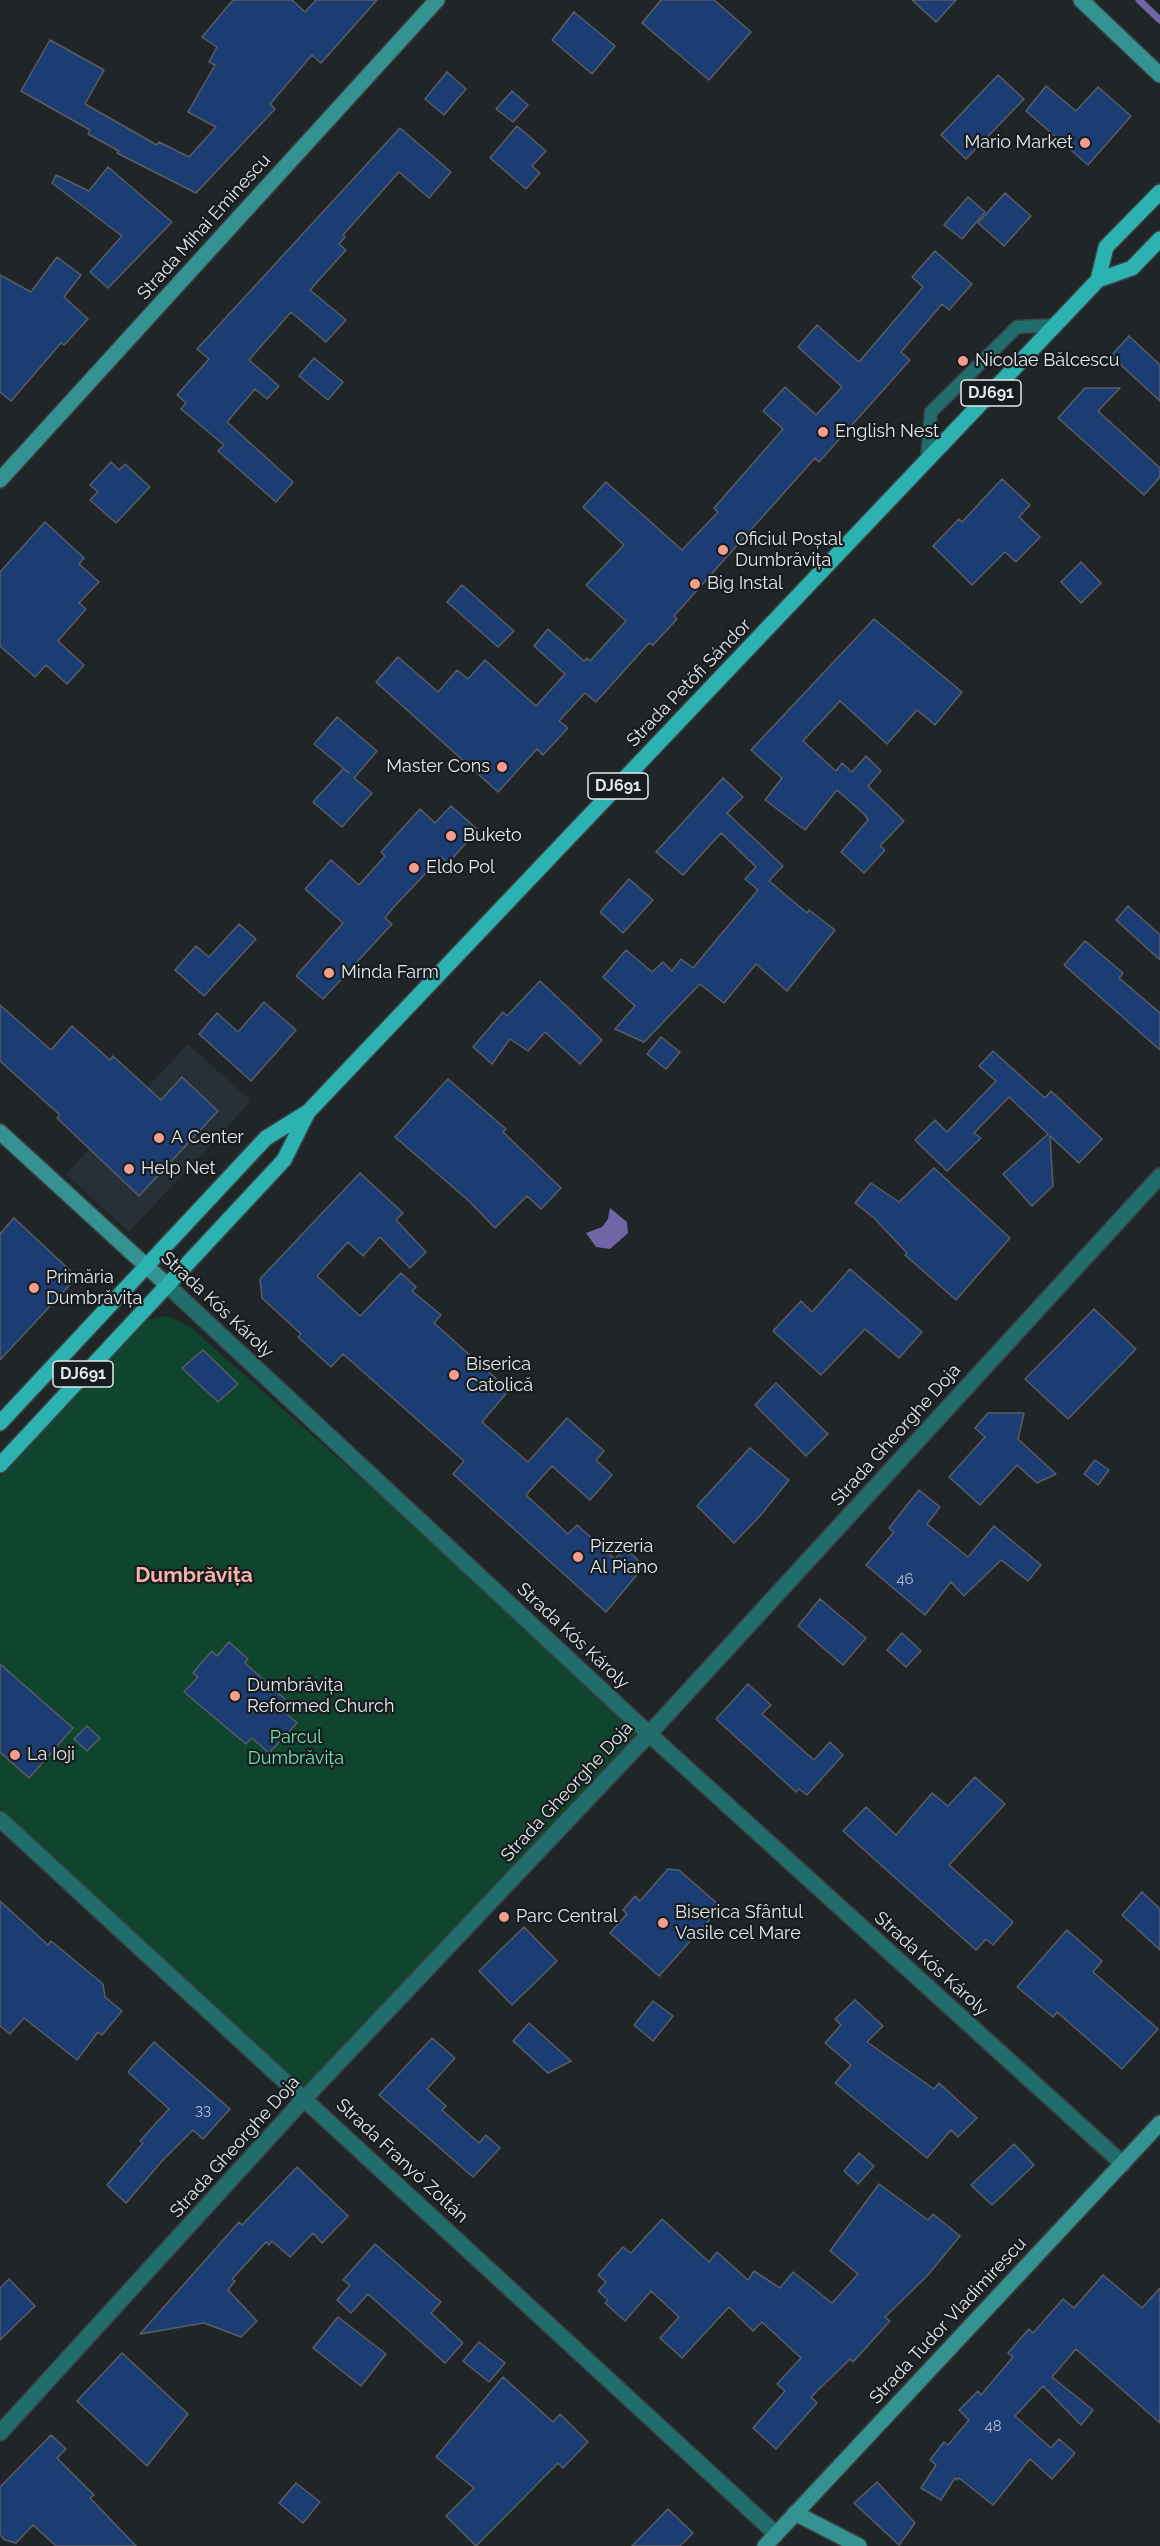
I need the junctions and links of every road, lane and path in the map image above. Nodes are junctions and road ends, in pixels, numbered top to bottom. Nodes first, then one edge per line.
1 (437, 0) edge
2 (1081, 0) edge
3 (1160, 75) edge
4 (1160, 192) edge
5 (1160, 239) edge
6 (1098, 280) junction
7 (1055, 325) junction
8 (927, 460) junction
9 (0, 480) edge
10 (308, 1112) junction
11 (0, 1132) edge
12 (1160, 1176) edge
13 (145, 1265) junction
14 (166, 1284) junction
15 (0, 1423) edge
16 (0, 1465) edge
17 (649, 1734) junction
18 (0, 1819) edge
19 (305, 2098) junction
20 (1160, 2123) edge
21 (1123, 2164) junction
22 (0, 2433) edge
23 (795, 2513) junction
24 (776, 2534) junction
25 (765, 2546) edge
26 (860, 2546) edge

1 - 9 street, Strada Mihai Eminescu
2 - 3 street
4 - 6 main road
5 - 6 main road, Strada Petőfi Sándor / DJ691
6 - 7 main road, Strada Petőfi Sándor / DJ691
7 - 8 main road, Strada Petőfi Sándor / DJ691
7 - 8 lane
8 - 10 main road, Strada Petőfi Sándor / DJ691
10 - 13 main road, Strada Petőfi Sándor / DJ691
10 - 14 main road, Strada Petőfi Sándor / DJ691
11 - 13 street, Strada Kós Károly
12 - 17 street, Strada Gheorghe Doja
13 - 14 street, Strada Kós Károly
13 - 15 main road, Strada Petőfi Sándor / DJ691
14 - 16 main road, Strada Petőfi Sándor / DJ691
14 - 17 street, Strada Kós Károly
17 - 19 street, Strada Gheorghe Doja
17 - 21 street, Strada Kós Károly
18 - 19 street, Strada Franyó Zoltán
19 - 22 street, Strada Gheorghe Doja
19 - 24 street, Strada Franyó Zoltán
20 - 21 street, Strada Tudor Vladimirescu
21 - 23 street, Strada Tudor Vladimirescu
23 - 24 street, Strada Tudor Vladimirescu
23 - 26 street
24 - 25 street, Strada Tudor Vladimirescu

